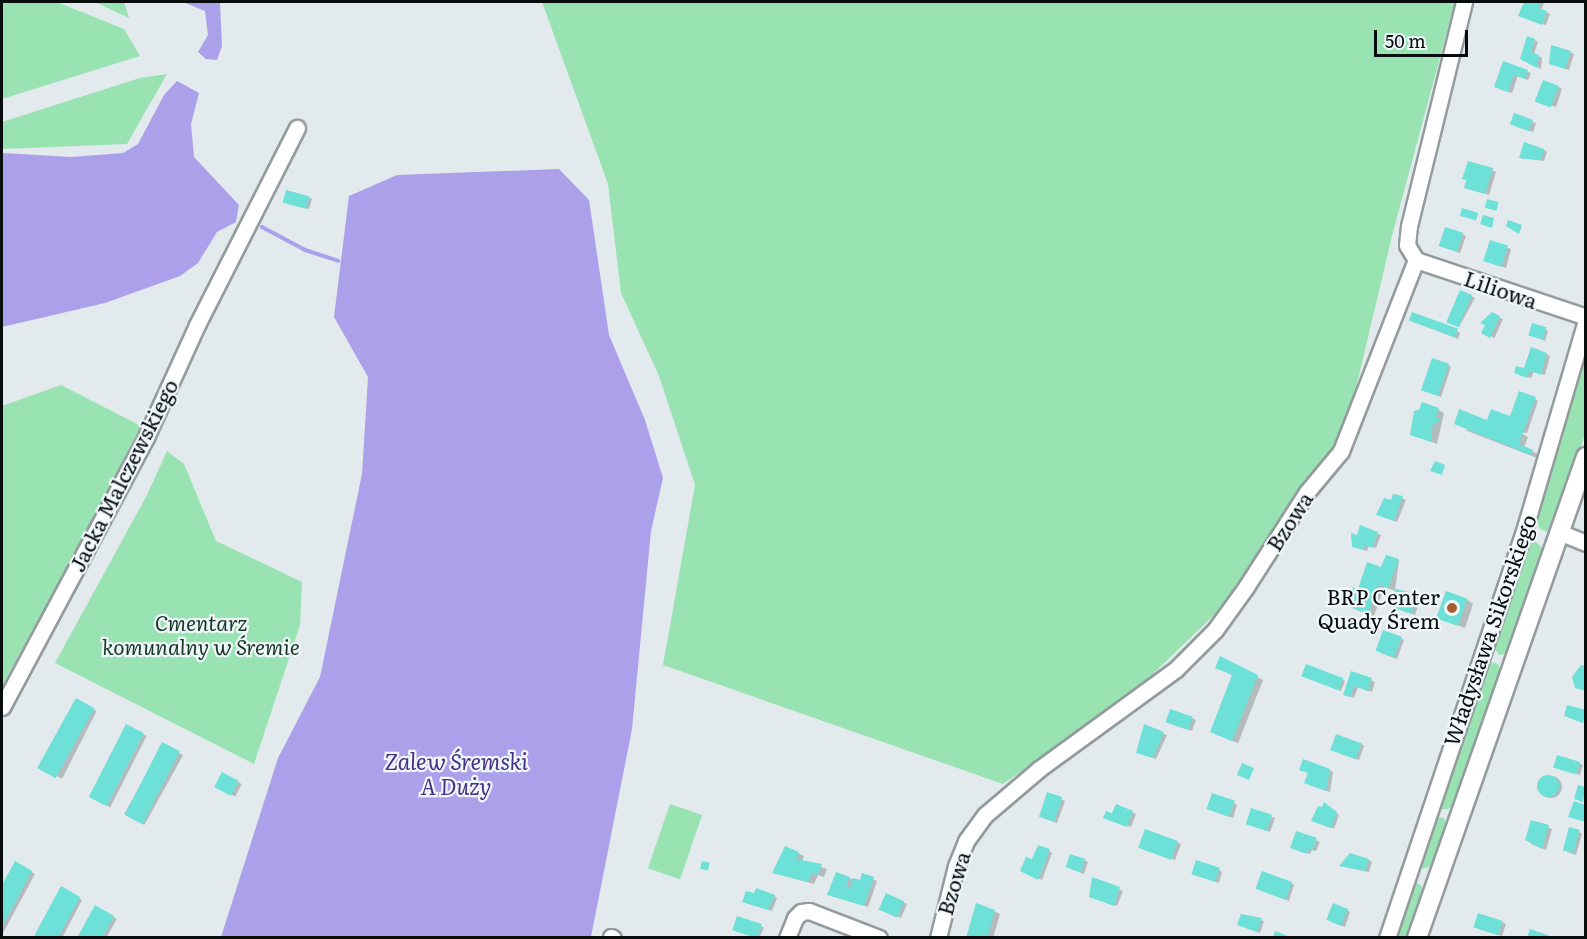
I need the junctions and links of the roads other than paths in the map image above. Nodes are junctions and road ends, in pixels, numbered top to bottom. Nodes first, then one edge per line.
1 (1464, 2) edge
2 (297, 128) dead end
3 (1416, 260) junction
4 (1586, 319) edge
5 (1586, 457) edge
6 (1559, 532) junction
7 (1586, 543) edge
8 (2, 707) edge
9 (787, 938) edge
10 (879, 938) edge
11 (938, 938) edge
12 (1387, 938) edge
13 (1417, 938) edge

1 - 3 street
2 - 8 street, Jacka Malczewskiego
3 - 4 street, Liliowa
3 - 11 street, Bzowa
4 - 12 street, Władysława Sikorskiego
5 - 6 main road, Władysława Sikorskiego
6 - 7 street
6 - 13 main road, Władysława Sikorskiego
9 - 10 street

